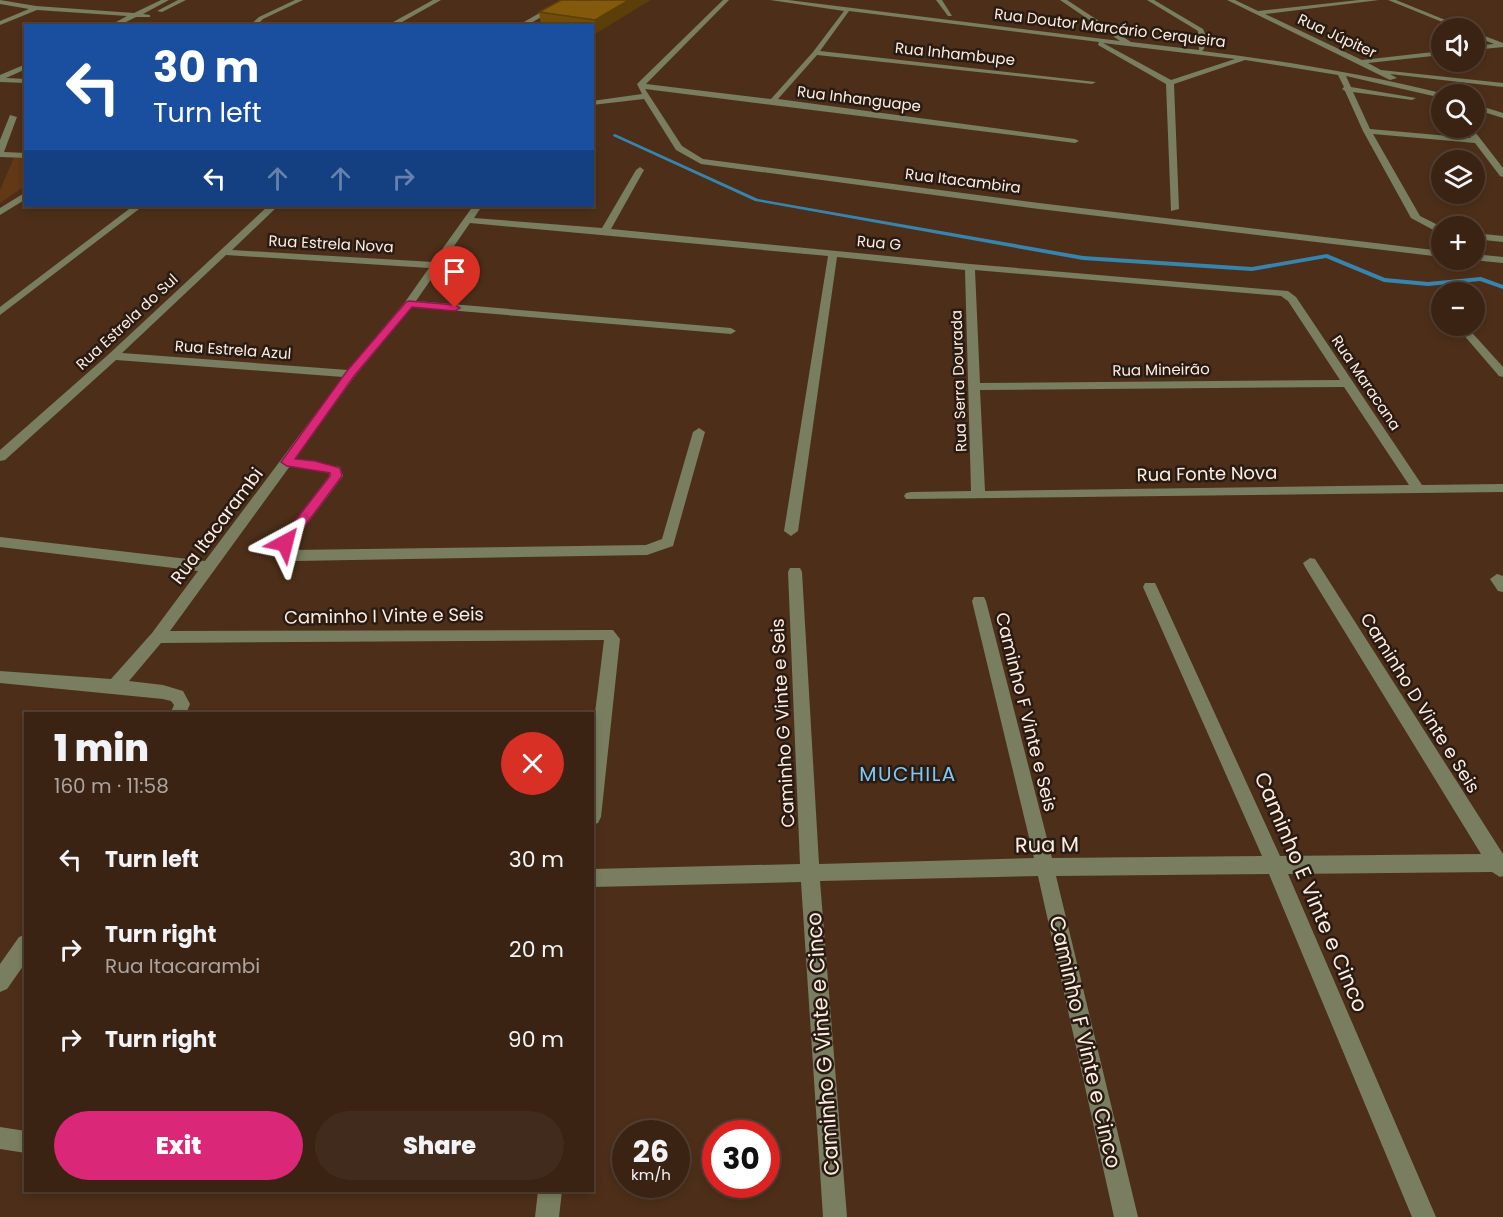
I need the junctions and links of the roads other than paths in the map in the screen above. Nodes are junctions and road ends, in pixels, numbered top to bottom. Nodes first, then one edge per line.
1 (53, 0) edge
2 (166, 0) edge
3 (183, 0) edge
4 (300, 0) edge
5 (438, 0) edge
6 (567, 0) edge
7 (726, 0) edge
8 (773, 0) edge
9 (831, 0) edge
10 (939, 0) edge
11 (1063, 0) edge
12 (1150, 0) edge
13 (1230, 0) edge
14 (1376, 0) edge
15 (1394, 1) edge
16 (1414, 1) edge
17 (0, 2) edge
18 (36, 8) junction
19 (848, 9) junction
20 (1258, 13) junction
21 (134, 15) junction
22 (950, 15) junction
23 (148, 16) junction
24 (1437, 18) edge
25 (0, 23) edge
26 (116, 24) edge
27 (137, 24) edge
28 (254, 24) edge
29 (393, 24) edge
30 (524, 24) edge
31 (1122, 37) junction
32 (1485, 38) edge
33 (1503, 39) edge
34 (1490, 40) junction
35 (1094, 42) junction
36 (1131, 45) junction
37 (1503, 45) edge
38 (1485, 47) edge
39 (1201, 49) junction
40 (815, 53) junction
41 (1431, 54) edge
42 (1246, 58) junction
43 (1363, 62) junction
44 (24, 67) edge
45 (1380, 71) junction
46 (1341, 73) junction
47 (0, 79) edge
48 (24, 81) edge
49 (1399, 81) junction
50 (1092, 82) dead end
51 (1170, 83) junction
52 (1503, 84) edge
53 (640, 86) junction
54 (1346, 89) junction
55 (1431, 89) edge
56 (1431, 93) edge
57 (647, 96) junction
58 (772, 101) junction
59 (594, 103) edge
60 (1431, 103) edge
61 (1485, 107) edge
62 (1485, 109) edge
63 (1503, 112) edge
64 (1503, 116) edge
65 (13, 117) dead end
66 (1367, 131) junction
67 (1476, 138) edge
68 (1075, 141) dead end
69 (1478, 141) junction
70 (0, 153) edge
71 (24, 156) edge
72 (640, 170) dead end
73 (1503, 174) edge
74 (24, 196) edge
75 (137, 207) edge
76 (272, 207) edge
77 (476, 207) edge
78 (1174, 209) dead end
79 (0, 212) edge
80 (468, 220) junction
81 (1431, 226) edge
82 (605, 231) junction
83 (1485, 237) edge
84 (1503, 239) edge
85 (224, 252) junction
86 (1431, 253) edge
87 (833, 254) junction
88 (1485, 258) edge
89 (1503, 260) edge
90 (436, 265) junction
91 (970, 267) junction
92 (1287, 295) joint
93 (409, 304) junction
94 (0, 312) edge
95 (731, 331) dead end
96 (1470, 336) edge
97 (113, 356) junction
98 (351, 374) junction
99 (1503, 374) edge
100 (1347, 383) junction
101 (975, 387) junction
102 (699, 432) dead end
103 (0, 458) edge
104 (287, 462) junction
105 (1503, 488) edge
106 (1419, 490) junction
107 (978, 494) junction
108 (911, 496) dead end
109 (791, 531) dead end
110 (0, 542) edge
111 (1310, 563) dead end
112 (209, 567) junction
113 (795, 572) dead end
114 (1150, 587) dead end
115 (979, 601) dead end
116 (157, 637) junction
117 (0, 677) edge
118 (115, 686) junction
119 (179, 712) edge
120 (594, 797) edge
121 (1275, 866) junction
122 (1501, 866) edge
123 (1045, 867) junction
124 (810, 872) junction
125 (594, 878) edge
126 (24, 947) edge
127 (0, 982) edge
128 (0, 1138) edge
129 (24, 1142) edge
130 (550, 1192) edge
131 (547, 1217) edge
132 (835, 1217) edge
133 (1126, 1217) edge
134 (1424, 1217) edge

1 - 18 street
2 - 21 street
3 - 23 street
4 - 28 street
5 - 29 street
6 - 30 street
7 - 53 street
8 - 19 street, Rua Doutor Marcário Cerqueira
9 - 22 street, Rua Doutor Marcário Cerqueira
10 - 22 street
11 - 31 street
12 - 39 street
13 - 20 street, Rua Júpiter
14 - 20 street
15 - 16 street
15 - 24 street
17 - 18 street
18 - 21 street
18 - 25 street
19 - 35 street, Rua Doutor Marcário Cerqueira
19 - 40 street
20 - 43 street, Rua Júpiter
21 - 23 street
21 - 26 street
22 - 31 street, Rua Doutor Marcário Cerqueira
23 - 27 street
31 - 36 street
31 - 39 street, Rua Doutor Marcário Cerqueira
32 - 34 street
33 - 34 street
34 - 37 street
35 - 36 street, Rua Doutor Marcário Cerqueira
35 - 51 street
36 - 42 street, Rua Doutor Marcário Cerqueira
37 - 38 street
39 - 49 street, Rua Doutor Marcário Cerqueira
40 - 50 street, Rua Inhambupe
40 - 58 street
41 - 43 street
42 - 46 street, Rua Doutor Marcário Cerqueira
42 - 51 street
43 - 45 street, Rua Júpiter
44 - 47 street
45 - 49 street, Rua Júpiter
45 - 52 street
46 - 54 street
46 - 56 street, Rua Doutor Marcário Cerqueira
47 - 48 street
49 - 55 street, Rua Doutor Marcário Cerqueira
51 - 78 street
53 - 57 street, Rua Itacambira
53 - 58 street, Rua Inhanguape
54 - 60 street
54 - 66 street
57 - 59 street
57 - 86 street, Rua Itacambira
58 - 68 street, Rua Inhanguape
61 - 63 street
62 - 64 street
65 - 70 street
66 - 69 street
66 - 81 street
67 - 69 street
69 - 73 street
70 - 71 street
72 - 82 street
74 - 79 street
75 - 94 street
76 - 85 street, Rua Estrela do Sul
77 - 80 street, Rua Itacarambi
80 - 82 street, Rua G
80 - 90 street, Rua Itacarambi
82 - 87 street, Rua G
83 - 84 street
85 - 90 street, Rua Estrela Nova
85 - 97 street, Rua Estrela do Sul
87 - 91 street, Rua G
87 - 109 street
88 - 89 street
90 - 93 street, Rua Itacarambi
91 - 92 street, Rua G
91 - 101 street, Rua Serra Dourada
92 - 100 street, Rua Maracana
93 - 95 street
93 - 98 street, Rua Itacarambi
96 - 99 street
97 - 98 street, Rua Estrela Azul
97 - 103 street, Rua Estrela do Sul
98 - 104 street, Rua Itacarambi
100 - 101 street, Rua Mineirão
100 - 106 street, Rua Maracana
101 - 107 street, Rua Serra Dourada
102 - 104 street
104 - 112 street, Rua Itacarambi
105 - 106 street, Rua Fonte Nova
106 - 107 street, Rua Fonte Nova
107 - 108 street, Rua Fonte Nova
110 - 112 street
111 - 122 street, Caminho D Vinte e Seis
112 - 116 street, Rua Itacarambi
113 - 124 street, Caminho G Vinte e Seis
114 - 121 street, Caminho E Vinte e Cinco
115 - 123 street, Caminho F Vinte e Seis
116 - 118 street, Rua Itacarambi
116 - 120 street, Caminho I Vinte e Seis
117 - 118 street
118 - 119 street
121 - 122 street, Rua M
121 - 123 street, Rua M
121 - 134 street, Caminho E Vinte e Cinco
123 - 124 street, Rua M
123 - 133 street, Caminho F Vinte e Cinco
124 - 125 street, Rua M
124 - 132 street, Caminho G Vinte e Cinco
126 - 127 street
128 - 129 street
130 - 131 street

